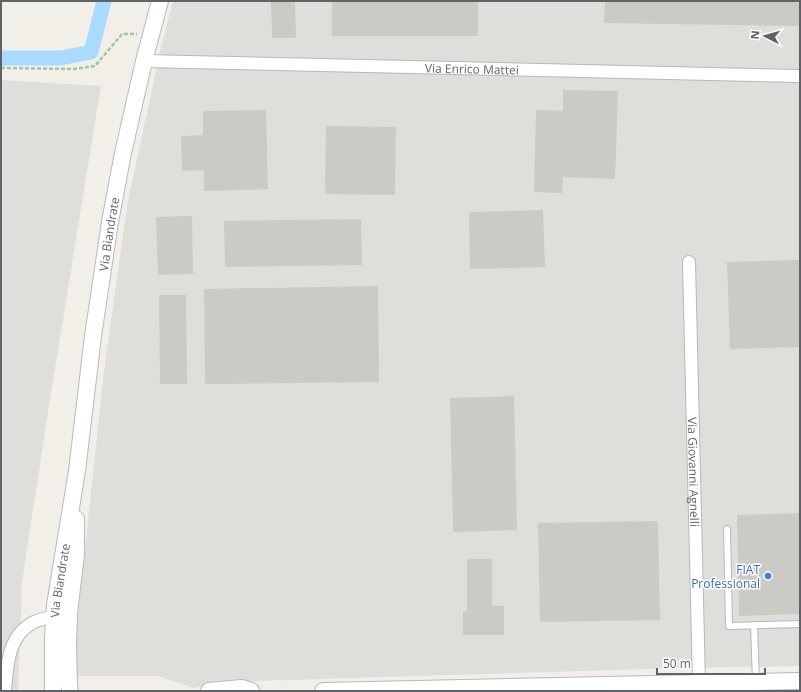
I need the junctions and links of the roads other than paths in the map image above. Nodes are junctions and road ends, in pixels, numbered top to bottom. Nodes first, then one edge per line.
1 (160, 1) edge
2 (144, 61) junction
3 (800, 76) edge
4 (689, 262) dead end
5 (727, 529) dead end
6 (62, 615) junction
7 (800, 624) edge
8 (754, 625) junction
9 (800, 681) edge
10 (699, 682) junction
11 (756, 682) junction
12 (363, 690) edge
13 (5, 691) edge
14 (53, 691) edge
15 (70, 691) edge
16 (209, 691) edge
17 (251, 691) edge
18 (323, 691) edge
19 (326, 691) edge

1 - 2 main road, Via Biandrate
2 - 3 street, Via Enrico Mattei
2 - 6 main road, Via Biandrate
4 - 10 street, Via Giovanni Agnelli
5 - 8 lane
6 - 13 street
6 - 14 main road, Via Biandrate
6 - 15 main road, Via Biandrate
7 - 8 lane
8 - 11 lane
9 - 11 main road
10 - 11 main road
10 - 12 main road
12 - 19 main road
16 - 17 main road
18 - 19 main road

